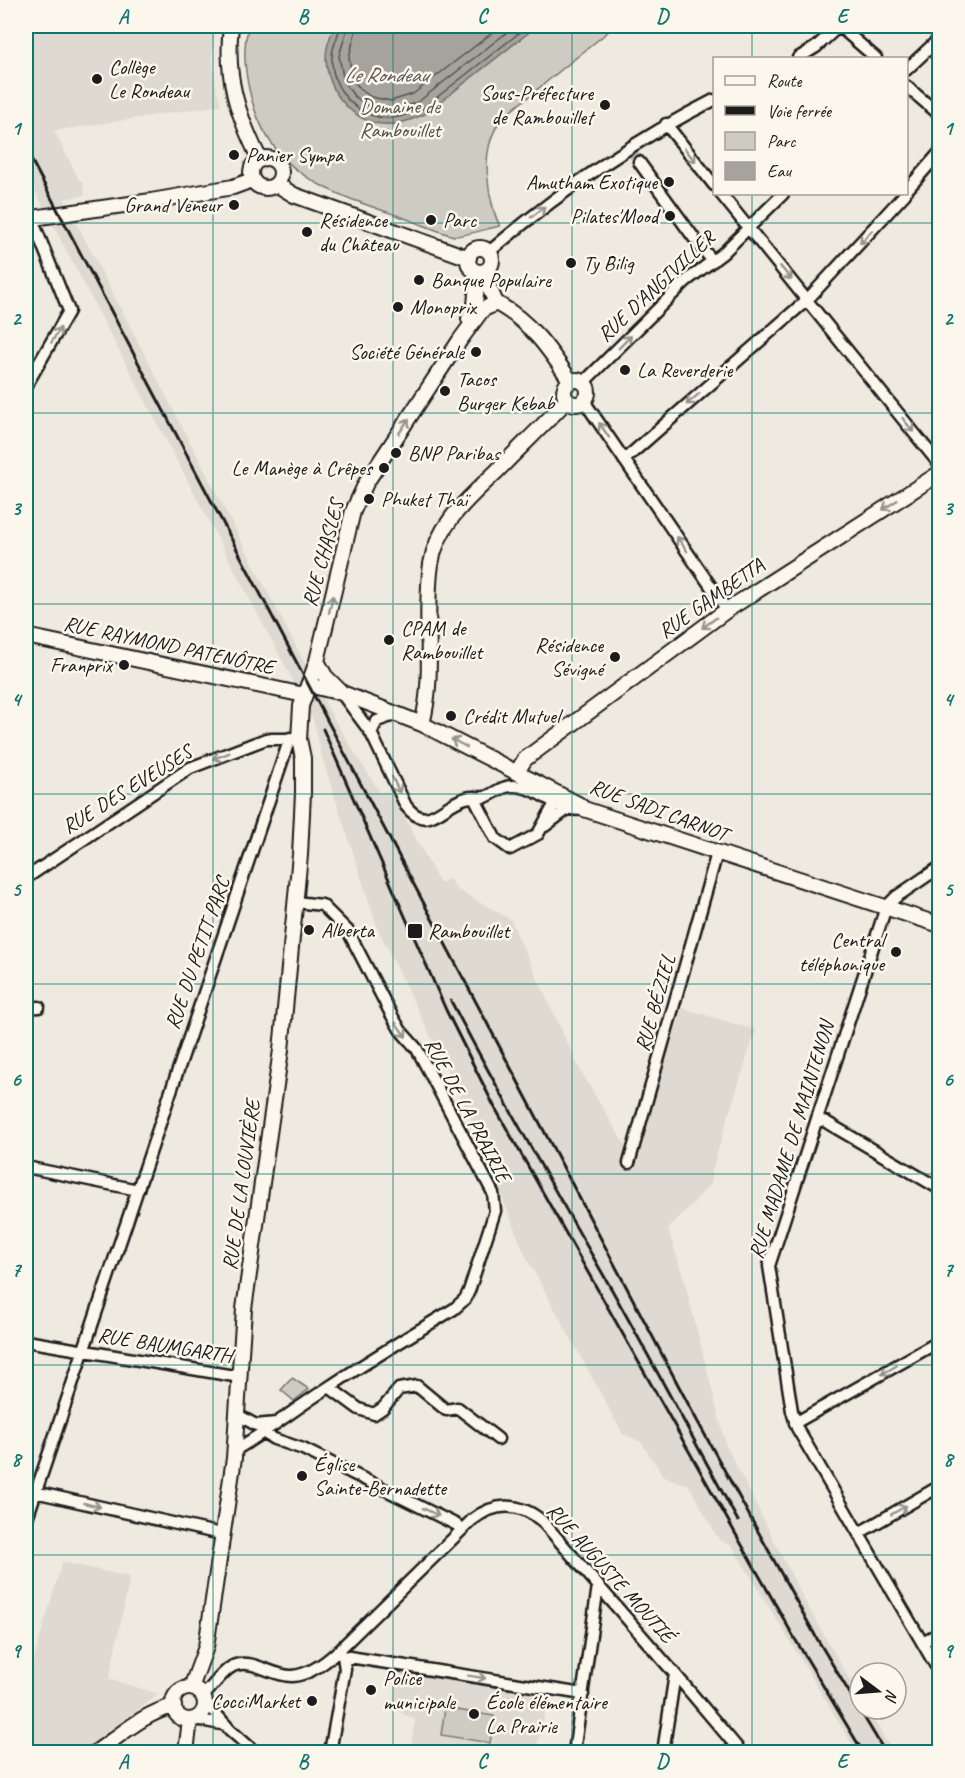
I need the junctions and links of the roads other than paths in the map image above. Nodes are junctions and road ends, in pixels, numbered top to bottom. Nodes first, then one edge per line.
1 (231, 26) edge
2 (839, 26) edge
3 (939, 38) edge
4 (800, 57) edge
5 (875, 57) edge
6 (908, 68) edge
7 (908, 88) edge
8 (713, 100) edge
9 (939, 115) edge
10 (666, 124) junction
11 (939, 152) edge
12 (634, 155) junction
13 (260, 160) junction
14 (252, 180) junction
15 (276, 184) junction
16 (713, 184) edge
17 (908, 190) edge
18 (722, 195) edge
19 (782, 195) edge
20 (903, 195) edge
21 (29, 219) edge
22 (748, 228) junction
23 (491, 250) junction
24 (469, 258) junction
25 (713, 261) junction
26 (480, 272) junction
27 (808, 299) junction
28 (496, 303) junction
29 (460, 340) junction
30 (577, 383) junction
31 (26, 386) edge
32 (567, 400) junction
33 (584, 401) junction
34 (624, 460) junction
35 (939, 465) edge
36 (939, 473) edge
37 (727, 610) junction
38 (26, 636) edge
39 (317, 661) junction
40 (306, 690) junction
41 (342, 693) junction
42 (397, 714) junction
43 (422, 724) junction
44 (371, 734) junction
45 (292, 742) junction
46 (286, 749) junction
47 (496, 763) junction
48 (521, 778) junction
49 (506, 787) junction
50 (539, 795) junction
51 (474, 797) junction
52 (557, 798) junction
53 (569, 808) junction
54 (584, 809) junction
55 (545, 824) junction
56 (717, 853) junction
57 (939, 867) edge
58 (26, 878) edge
59 (296, 902) junction
60 (886, 907) junction
61 (939, 925) edge
62 (39, 1007) dead end
63 (26, 1008) edge
64 (817, 1119) junction
65 (628, 1163) dead end
66 (26, 1167) edge
67 (939, 1189) edge
68 (138, 1190) junction
69 (26, 1341) edge
70 (939, 1341) edge
71 (84, 1351) junction
72 (240, 1377) junction
73 (329, 1387) junction
74 (238, 1415) junction
75 (276, 1423) junction
76 (795, 1423) junction
77 (264, 1433) junction
78 (498, 1439) dead end
79 (235, 1450) junction
80 (939, 1486) edge
81 (30, 1491) edge
82 (26, 1521) edge
83 (461, 1530) junction
84 (859, 1533) junction
85 (221, 1534) junction
86 (598, 1586) junction
87 (939, 1633) edge
88 (922, 1642) junction
89 (340, 1654) junction
90 (939, 1673) edge
91 (675, 1674) junction
92 (583, 1694) junction
93 (199, 1695) junction
94 (174, 1706) junction
95 (193, 1719) junction
96 (226, 1726) junction
97 (128, 1730) junction
98 (96, 1752) edge
99 (108, 1752) edge
100 (186, 1752) edge
101 (255, 1752) edge
102 (330, 1752) edge
103 (574, 1752) edge
104 (663, 1752) edge
105 (741, 1752) edge

1 - 13 main road
2 - 4 street
2 - 5 street
3 - 6 street
7 - 9 street
8 - 10 street
10 - 12 street
10 -> 16 street
11 - 17 street
23 -> 12 street
12 - 25 street
13 - 14 main road
13 - 15 main road
14 - 15 main road
14 - 21 main road
15 - 24 main road
18 - 22 street
19 - 22 street, RUE D'ANGIVILLER
20 -> 27 street
31 -> 21 street
22 - 25 street, RUE D'ANGIVILLER
22 -> 27 street
23 - 24 main road
23 - 26 main road
24 - 26 main road
30 -> 25 street, RUE D'ANGIVILLER
26 - 28 main road
26 - 29 main road
27 -> 34 street
27 -> 35 street
28 - 29 main road
28 - 30 main road
39 -> 29 main road, RUE CHASLES
30 - 32 main road
30 - 33 main road
32 - 33 main road
32 - 43 main road
34 -> 33 street
37 -> 34 street
36 -> 37 main road, RUE GAMBETTA
37 -> 48 main road, RUE GAMBETTA
38 - 40 main road, RUE RAYMOND PATENÔTRE
39 - 40 main road, RUE CHASLES
39 - 41 main road
40 - 41 main road, RUE SADI CARNOT
40 - 45 main road, RUE DE LA LOUVIÈRE
41 - 42 main road, RUE SADI CARNOT
41 - 44 street
42 - 43 main road, RUE SADI CARNOT
42 - 44 street
47 -> 43 main road, RUE SADI CARNOT
44 -> 51 street
45 - 46 street
45 - 46 street
45 -> 58 street, RUE DES EVEUSES
45 - 59 main road, RUE DE LA LOUVIÈRE
46 - 68 street, RUE DU PETIT PARC
47 - 48 main road, RUE SADI CARNOT
47 - 49 street
48 - 49 street
48 - 50 street
48 - 52 main road, RUE SADI CARNOT
49 - 51 street
50 - 52 street
50 - 55 street
51 - 55 street
52 - 53 street
52 - 54 main road, RUE SADI CARNOT
52 - 55 street
53 - 54 street
53 - 55 street
54 - 56 main road, RUE SADI CARNOT
56 - 60 main road, RUE SADI CARNOT
56 - 65 street, RUE BÉZIEL
57 - 60 street
59 - 72 main road, RUE DE LA LOUVIÈRE
59 -> 73 street, RUE DE LA PRAIRIE
60 - 61 main road, RUE SADI CARNOT
60 - 64 street, RUE MADAME DE MAINTENON
62 - 63 street
64 - 67 street
64 - 76 street, RUE MADAME DE MAINTENON
66 - 68 street
68 - 71 street, RUE DU PETIT PARC
69 - 71 street, RUE BAUMGARTH
70 -> 76 street
71 - 72 street, RUE BAUMGARTH
71 - 81 street, RUE DU PETIT PARC
72 - 74 main road, RUE DE LA LOUVIÈRE
73 - 75 street, RUE DE LA PRAIRIE
73 - 78 street
74 - 75 street
74 - 79 main road, RUE DE LA LOUVIÈRE
75 - 77 street, RUE DE LA PRAIRIE
76 - 84 street, RUE MADAME DE MAINTENON
77 - 79 street, RUE DE LA PRAIRIE
77 -> 83 street
79 - 85 main road, RUE DE LA LOUVIÈRE
84 -> 80 street
81 - 82 street, RUE DU PETIT PARC
81 -> 85 street
83 - 86 street, RUE AUGUSTE MOUTIÉ
83 - 89 street, RUE AUGUSTE MOUTIÉ
84 - 88 street, RUE MADAME DE MAINTENON
85 - 93 main road, RUE DE LA LOUVIÈRE
86 - 91 street, RUE AUGUSTE MOUTIÉ
86 - 92 street
87 - 88 street
88 - 90 street, RUE MADAME DE MAINTENON
89 -> 92 street
89 - 93 street, RUE AUGUSTE MOUTIÉ
89 - 102 street
91 - 104 street
91 - 105 street, RUE AUGUSTE MOUTIÉ
92 - 103 street
93 - 94 main road
93 - 95 main road
93 - 96 street
94 - 95 main road
94 - 97 main road
95 - 96 street
95 - 100 main road
96 - 101 street
97 - 98 main road
97 - 99 main road

